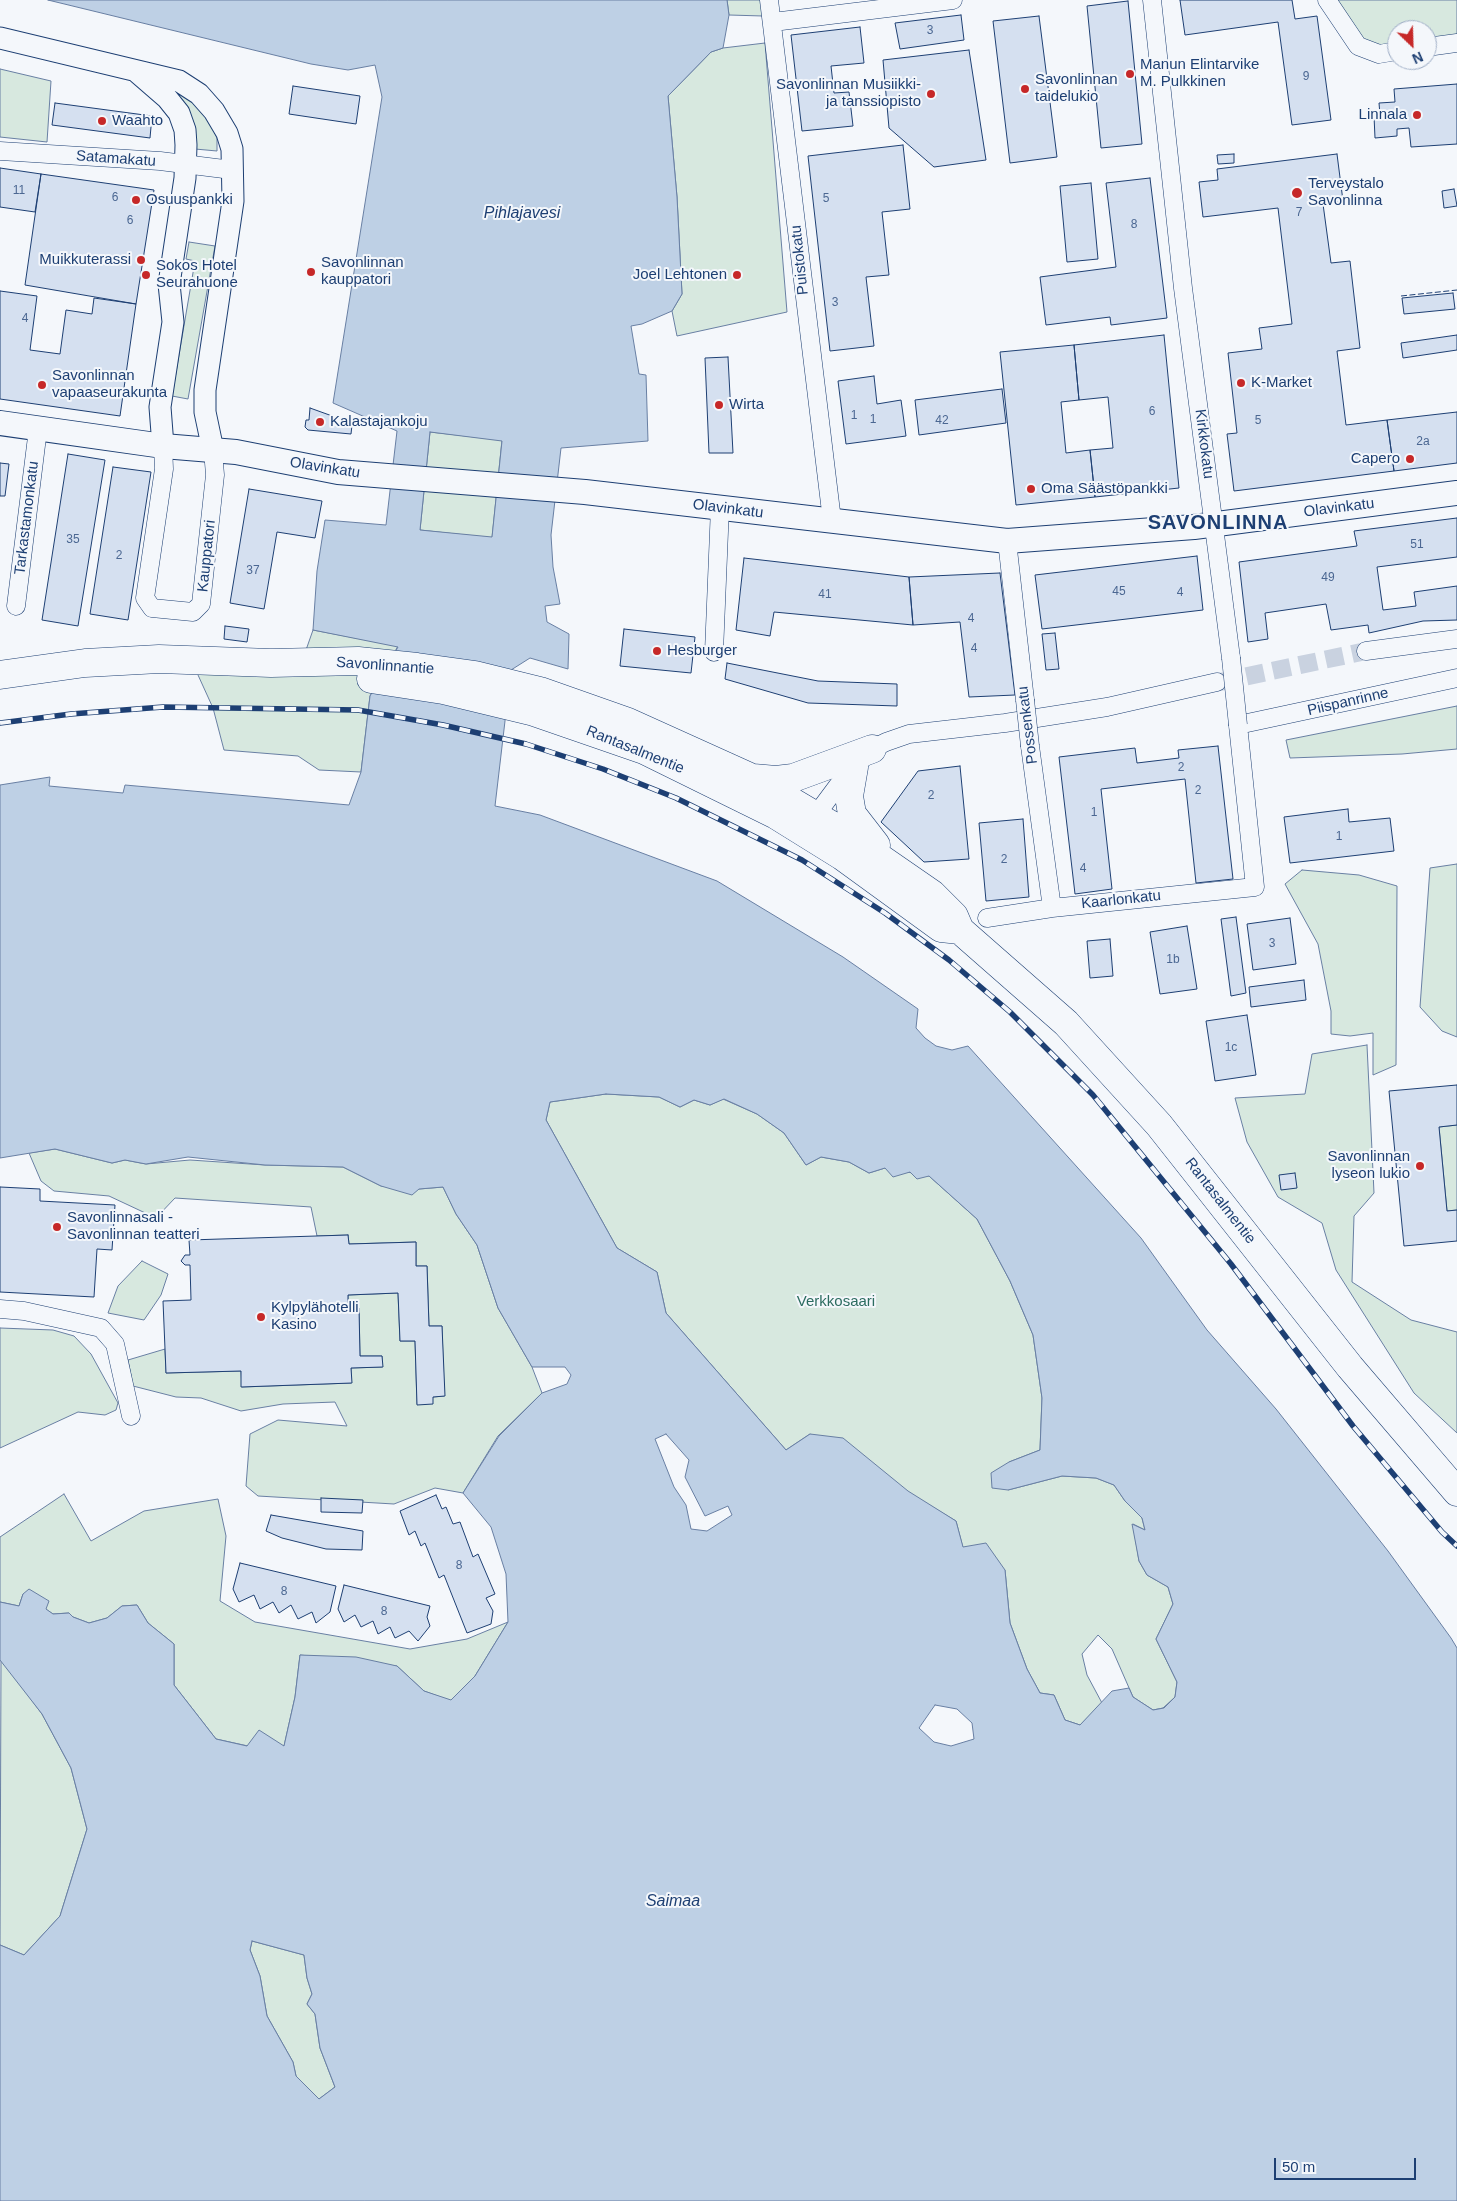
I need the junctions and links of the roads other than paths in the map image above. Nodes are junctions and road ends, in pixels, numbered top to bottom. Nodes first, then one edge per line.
1 (769, 0) edge
2 (953, 0) edge
3 (1152, 0) edge
4 (1327, 0) edge
5 (773, 22) junction
6 (0, 38) edge
7 (1457, 43) edge
8 (1437, 46) edge
9 (1387, 53) edge
10 (133, 69) junction
11 (0, 151) edge
12 (186, 164) junction
13 (232, 170) junction
14 (0, 423) edge
15 (38, 429) junction
16 (163, 446) junction
17 (212, 450) junction
18 (1457, 493) edge
19 (720, 507) junction
20 (832, 520) junction
21 (1214, 524) junction
22 (1007, 541) junction
23 (16, 606) dead end
24 (1457, 639) edge
25 (1366, 651) tunnel mouth
26 (714, 652) dead end
27 (0, 675) edge
28 (1457, 678) edge
29 (1217, 682) tunnel mouth
30 (537, 701) junction
31 (1238, 725) junction
32 (863, 758) junction
33 (752, 778) junction
34 (810, 823) junction
35 (893, 865) junction
36 (1255, 887) joint
37 (1052, 908) junction
38 (973, 929) junction
39 (0, 1309) edge
40 (131, 1416) dead end
41 (1457, 1492) edge

1 - 5 street, Puistokatu
2 - 5 street
3 - 21 street, Kirkkokatu
4 - 9 street
5 - 20 street, Puistokatu
6 - 10 street
7 - 8 street
10 - 12 street, Kauppatori
10 - 13 street, Kauppatori
11 - 12 street, Satamakatu
12 - 13 street, Satamakatu
12 - 16 street, Kauppatori
13 - 17 street, Kauppatori
14 - 15 main road, Olavinkatu
15 - 16 main road, Olavinkatu
15 - 23 street, Tarkastamonkatu
16 - 17 main road, Olavinkatu
16 - 17 street, Kauppatori
17 - 19 main road, Olavinkatu
18 - 21 main road, Olavinkatu
19 - 20 main road, Olavinkatu
19 - 26 street
20 - 22 main road, Olavinkatu
21 - 22 main road, Olavinkatu
21 - 31 street, Kirkkokatu, bridge
22 - 37 street, Possenkatu, bridge
24 - 25 street
27 - 30 highway, Savonlinnantie
28 - 31 street, Piispanrinne
29 - 32 street
30 - 33 highway, Savonlinnantie
30 - 34 highway, Rantasalmentie
31 - 36 street, Kirkkokatu
32 - 33 highway
32 - 34 street
32 - 35 highway
33 - 34 highway, Rantasalmentie
34 - 35 highway, Rantasalmentie
34 - 38 highway, Rantasalmentie
35 - 38 highway, Rantasalmentie
36 - 37 street, Kaarlonkatu
37 - 38 street, Kaarlonkatu
38 - 41 highway, Rantasalmentie
39 - 40 street

